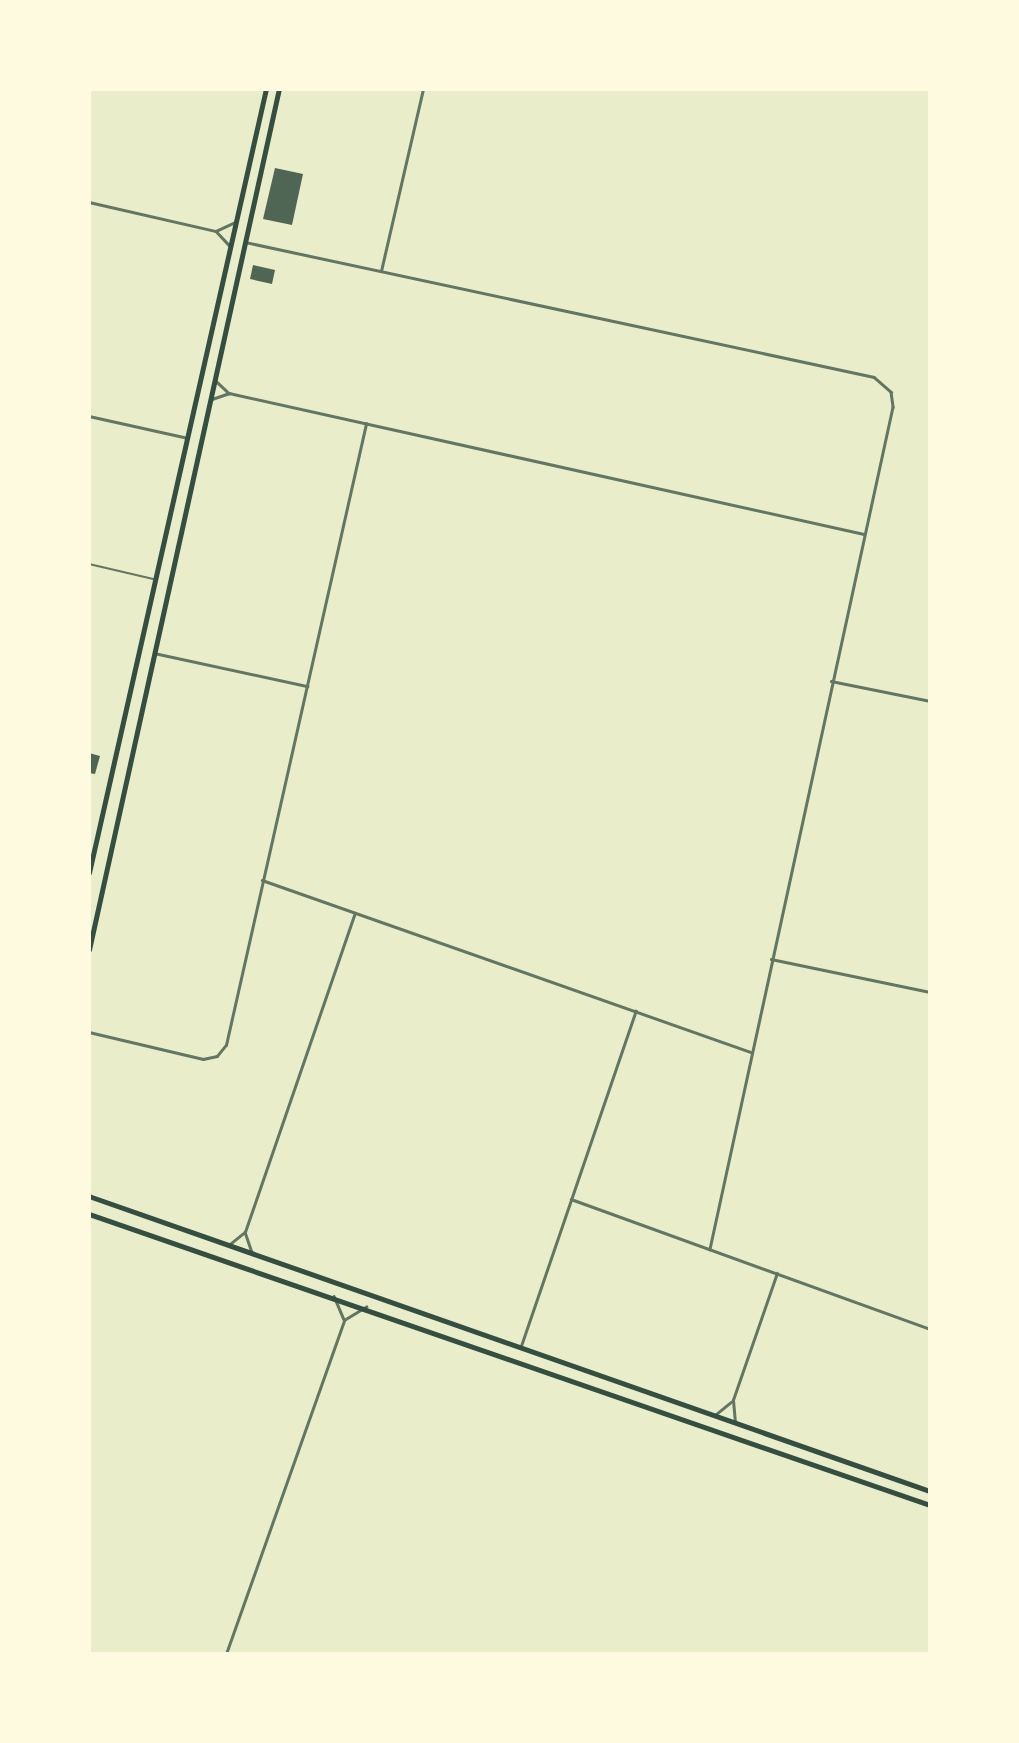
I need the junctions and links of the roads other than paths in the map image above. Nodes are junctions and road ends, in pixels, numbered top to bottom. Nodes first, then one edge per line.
1 (266, 89) edge
2 (279, 89) edge
3 (423, 89) edge
4 (89, 202) edge
5 (237, 221) junction
6 (216, 231) junction
7 (246, 242) junction
8 (230, 248) junction
9 (381, 271) junction
10 (214, 377) junction
11 (229, 393) junction
12 (208, 402) junction
13 (89, 416) edge
14 (366, 424) junction
15 (188, 438) junction
16 (864, 534) junction
17 (89, 564) edge
18 (156, 580) junction
19 (154, 653) junction
20 (831, 681) junction
21 (307, 686) junction
22 (930, 701) edge
23 (96, 843) junction
24 (89, 848) edge
25 (89, 870) edge
26 (262, 880) junction
27 (355, 912) junction
28 (89, 950) edge
29 (771, 959) junction
30 (930, 992) edge
31 (636, 1011) junction
32 (89, 1032) edge
33 (752, 1052) junction
34 (91, 1196) edge
35 (571, 1199) junction
36 (89, 1214) edge
37 (245, 1232) junction
38 (227, 1245) junction
39 (710, 1249) junction
40 (254, 1255) junction
41 (777, 1273) junction
42 (334, 1296) junction
43 (366, 1307) junction
44 (344, 1320) junction
45 (930, 1329) edge
46 (520, 1349) junction
47 (733, 1400) junction
48 (713, 1416) junction
49 (736, 1424) junction
50 (930, 1491) edge
51 (930, 1505) edge
52 (226, 1654) edge

1 - 5 main road
2 - 7 main road
3 - 9 street
4 - 6 street
5 - 6 street
5 - 8 main road
6 - 8 street
7 - 9 street
7 - 10 main road
8 - 15 main road
9 - 16 street
10 - 11 street
10 - 12 main road
11 - 12 street
11 - 14 street
12 - 19 main road
13 - 15 street
14 - 16 street
14 - 21 street
15 - 18 main road
16 - 20 street
17 - 18 lane
18 - 23 main road
19 - 21 street
19 - 28 main road
20 - 22 street
20 - 29 street
21 - 26 street
23 - 24 street
23 - 25 main road
26 - 27 street
26 - 32 street
27 - 31 street
27 - 37 street
29 - 30 street
29 - 33 street
31 - 33 street
31 - 35 street
33 - 39 street
34 - 38 main road
35 - 39 street
35 - 46 street
36 - 42 main road
37 - 38 street
37 - 40 street
38 - 40 main road
39 - 41 street
40 - 46 main road
41 - 45 street
41 - 47 street
42 - 43 main road
42 - 44 street
43 - 44 street
43 - 51 main road
44 - 52 street
46 - 48 main road
47 - 48 street
47 - 49 street
48 - 49 main road
49 - 50 main road

